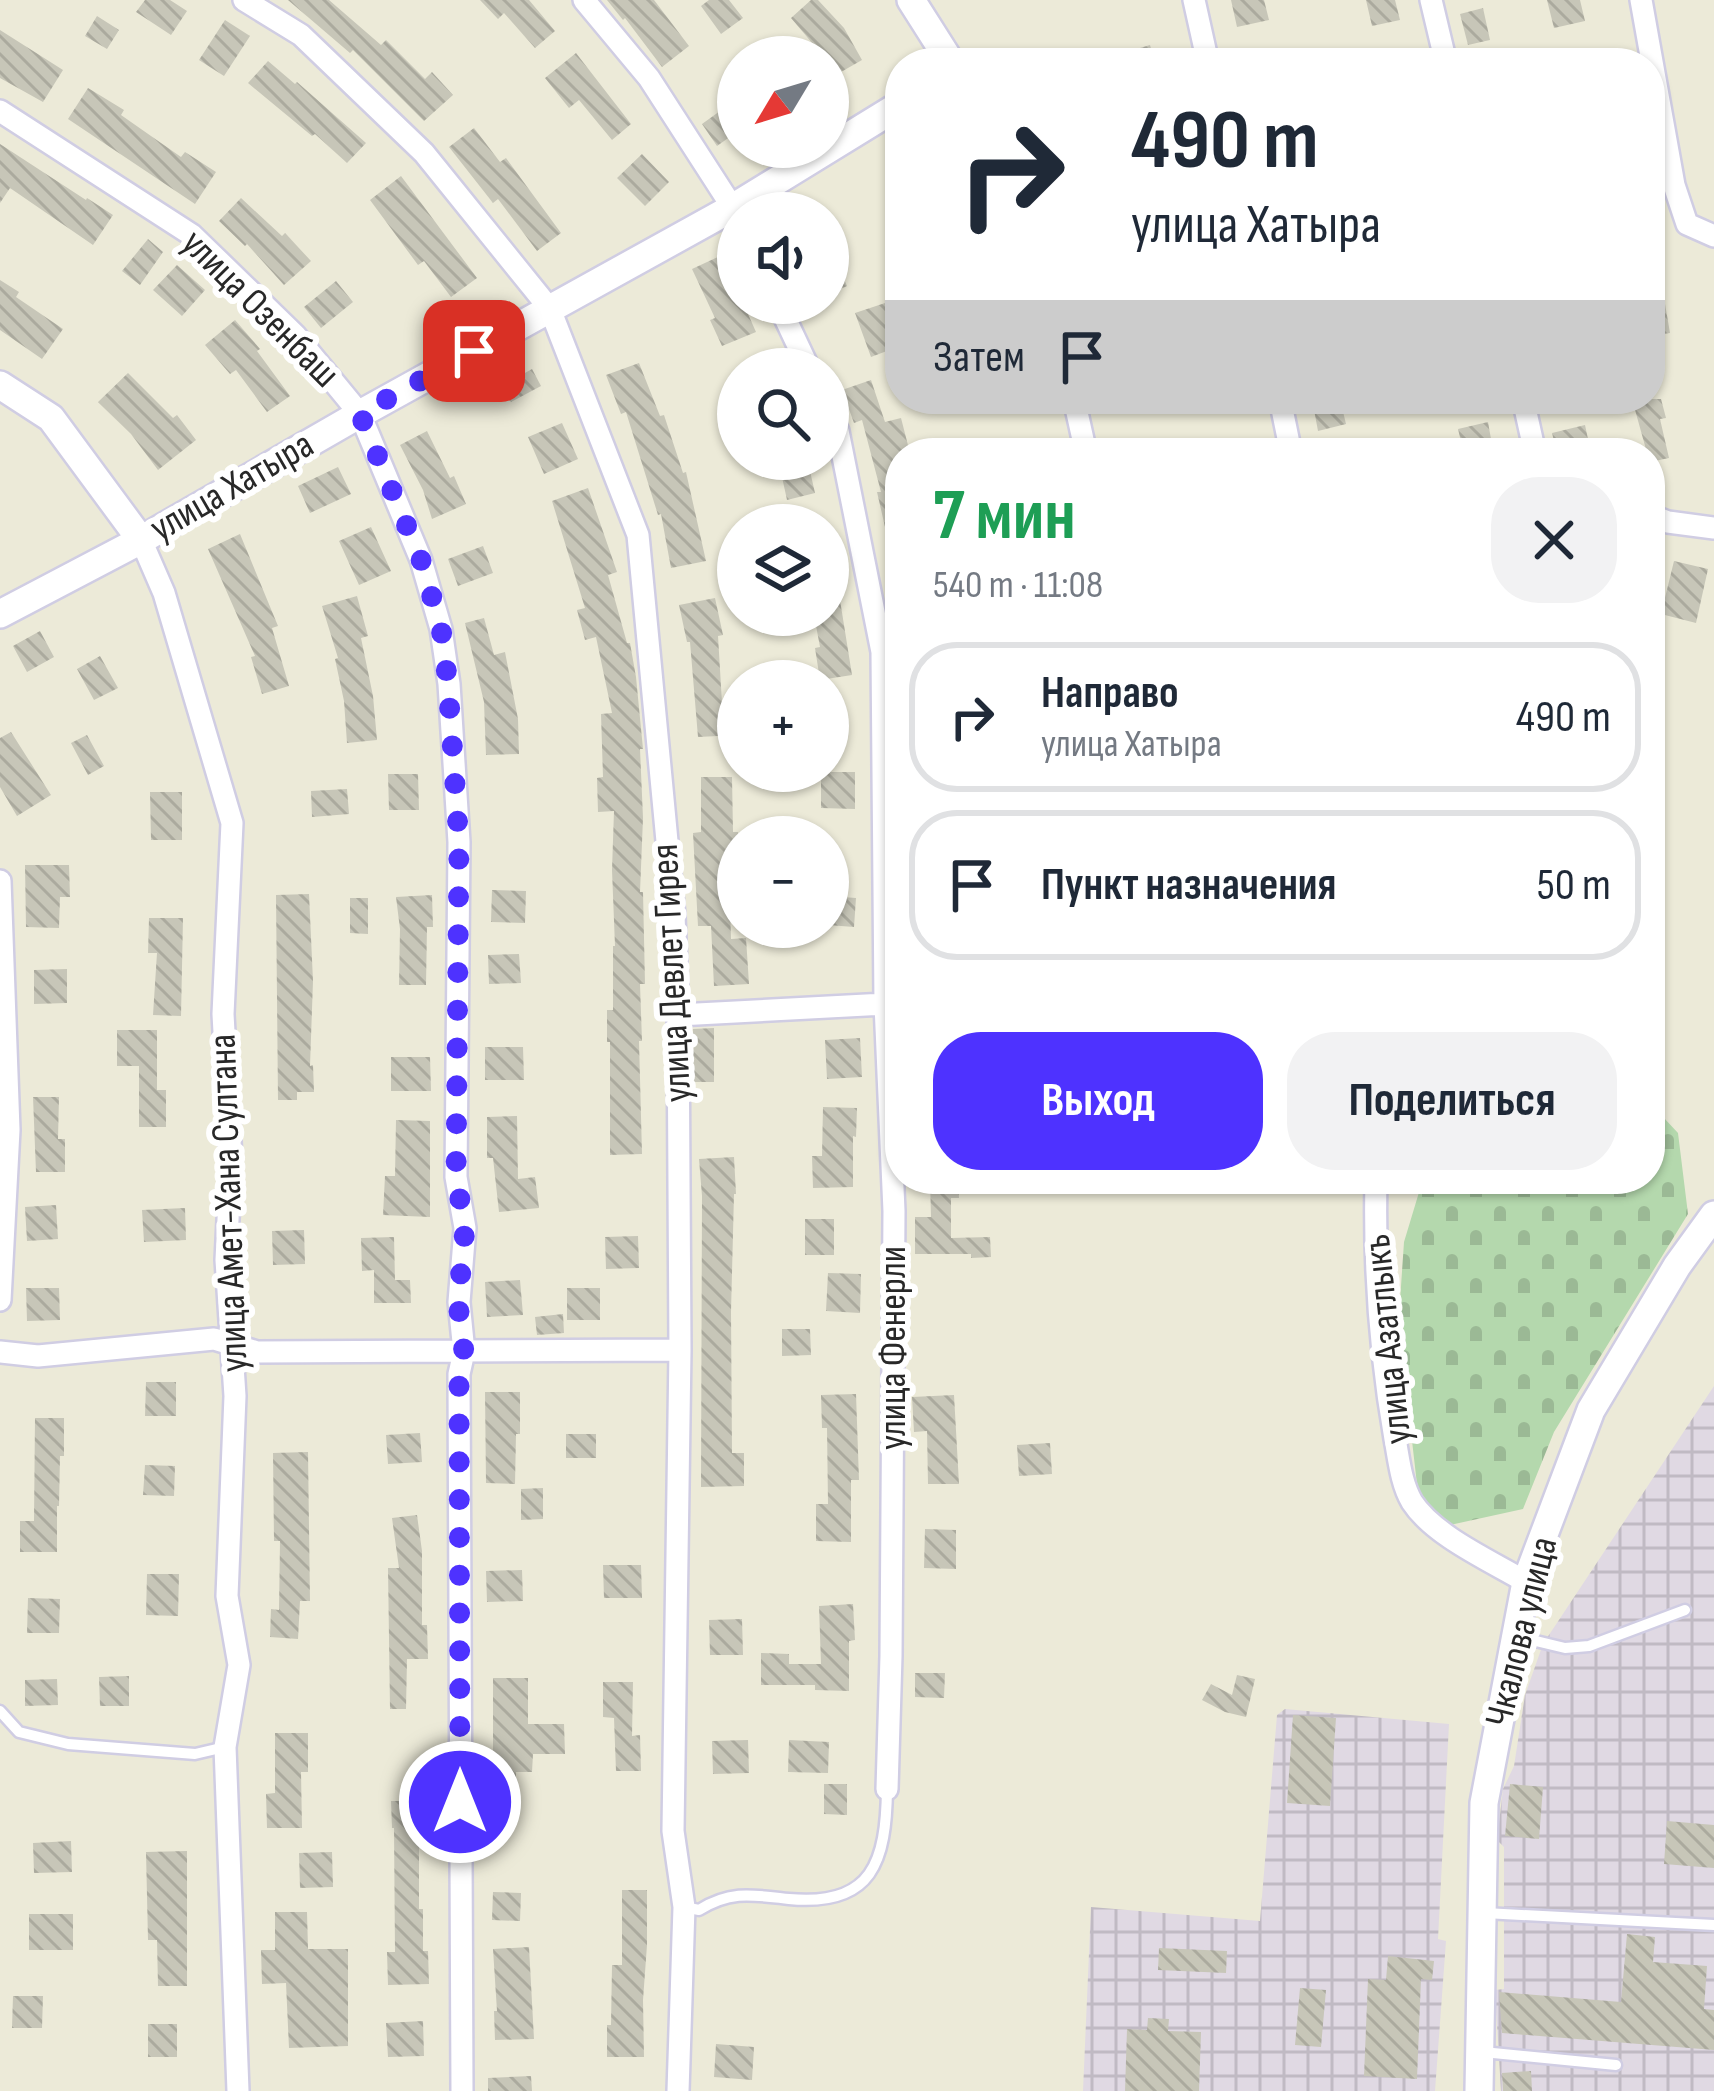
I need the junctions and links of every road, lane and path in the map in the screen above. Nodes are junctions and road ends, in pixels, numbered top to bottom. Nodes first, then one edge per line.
1 (244, 0) edge
2 (584, 0) edge
3 (911, 0) edge
4 (1194, 0) edge
5 (1431, 0) edge
6 (1641, 0) edge
7 (941, 48) edge
8 (1205, 48) edge
9 (1442, 48) edge
10 (1650, 48) edge
11 (0, 111) edge
12 (885, 115) edge
13 (1665, 135) edge
14 (724, 192) edge
15 (765, 192) edge
16 (717, 221) edge
17 (1714, 236) edge
18 (550, 309) junction
19 (0, 385) edge
20 (360, 414) junction
21 (848, 480) edge
22 (1665, 521) edge
23 (1714, 529) edge
24 (141, 540) junction
25 (0, 614) edge
26 (0, 881) edge
27 (885, 1004) joint
28 (678, 1016) junction
29 (893, 1194) edge
30 (1376, 1194) edge
31 (1714, 1215) edge
32 (0, 1300) edge
33 (233, 1344) junction
34 (680, 1350) junction
35 (0, 1352) edge
36 (464, 1352) junction
37 (1526, 1582) junction
38 (1685, 1610) dead end
39 (1515, 1636) junction
40 (0, 1711) edge
41 (226, 1748) junction
42 (887, 1789) joint
43 (685, 1906) junction
44 (1482, 1913) junction
45 (1714, 1925) edge
46 (1479, 2051) junction
47 (1616, 2065) dead end
48 (238, 2091) edge
49 (462, 2091) edge
50 (678, 2091) edge
51 (1479, 2091) edge

1 - 18 street, улица Девлет Гирея
2 - 14 street
3 - 7 street
4 - 8 street
5 - 9 street
6 - 10 street
11 - 20 street, улица Озенбаш
12 - 15 street, улица Хатыра
13 - 17 street
16 - 18 street, улица Хатыра
18 - 20 street, улица Хатыра
18 - 28 street, улица Девлет Гирея
19 - 24 street, улица Амет-Хана Султана
20 - 24 street, улица Хатыра
20 - 36 street, улица Озенбаш
21 - 27 street, улица Фенерли
22 - 23 street
24 - 25 street, улица Хатыра
24 - 33 street, улица Амет-Хана Султана
26 - 32 street
27 - 28 street
28 - 34 street, улица Девлет Гирея
29 - 42 street, улица Фенерли
30 - 37 street, улица Азатлыкъ
31 - 37 street, Чкалова улица
33 - 35 street
33 - 36 street
33 - 41 street, улица Амет-Хана Султана
34 - 36 street
34 - 43 street, улица Девлет Гирея
36 - 49 street, улица Озенбаш
37 - 39 street, Чкалова улица
38 - 39 lane
39 - 44 street, Чкалова улица
40 - 41 lane
41 - 48 street, улица Амет-Хана Султана
42 - 43 lane
43 - 50 street, улица Девлет Гирея
44 - 45 lane
44 - 46 street, Чкалова улица
46 - 47 lane
46 - 51 street, Чкалова улица

